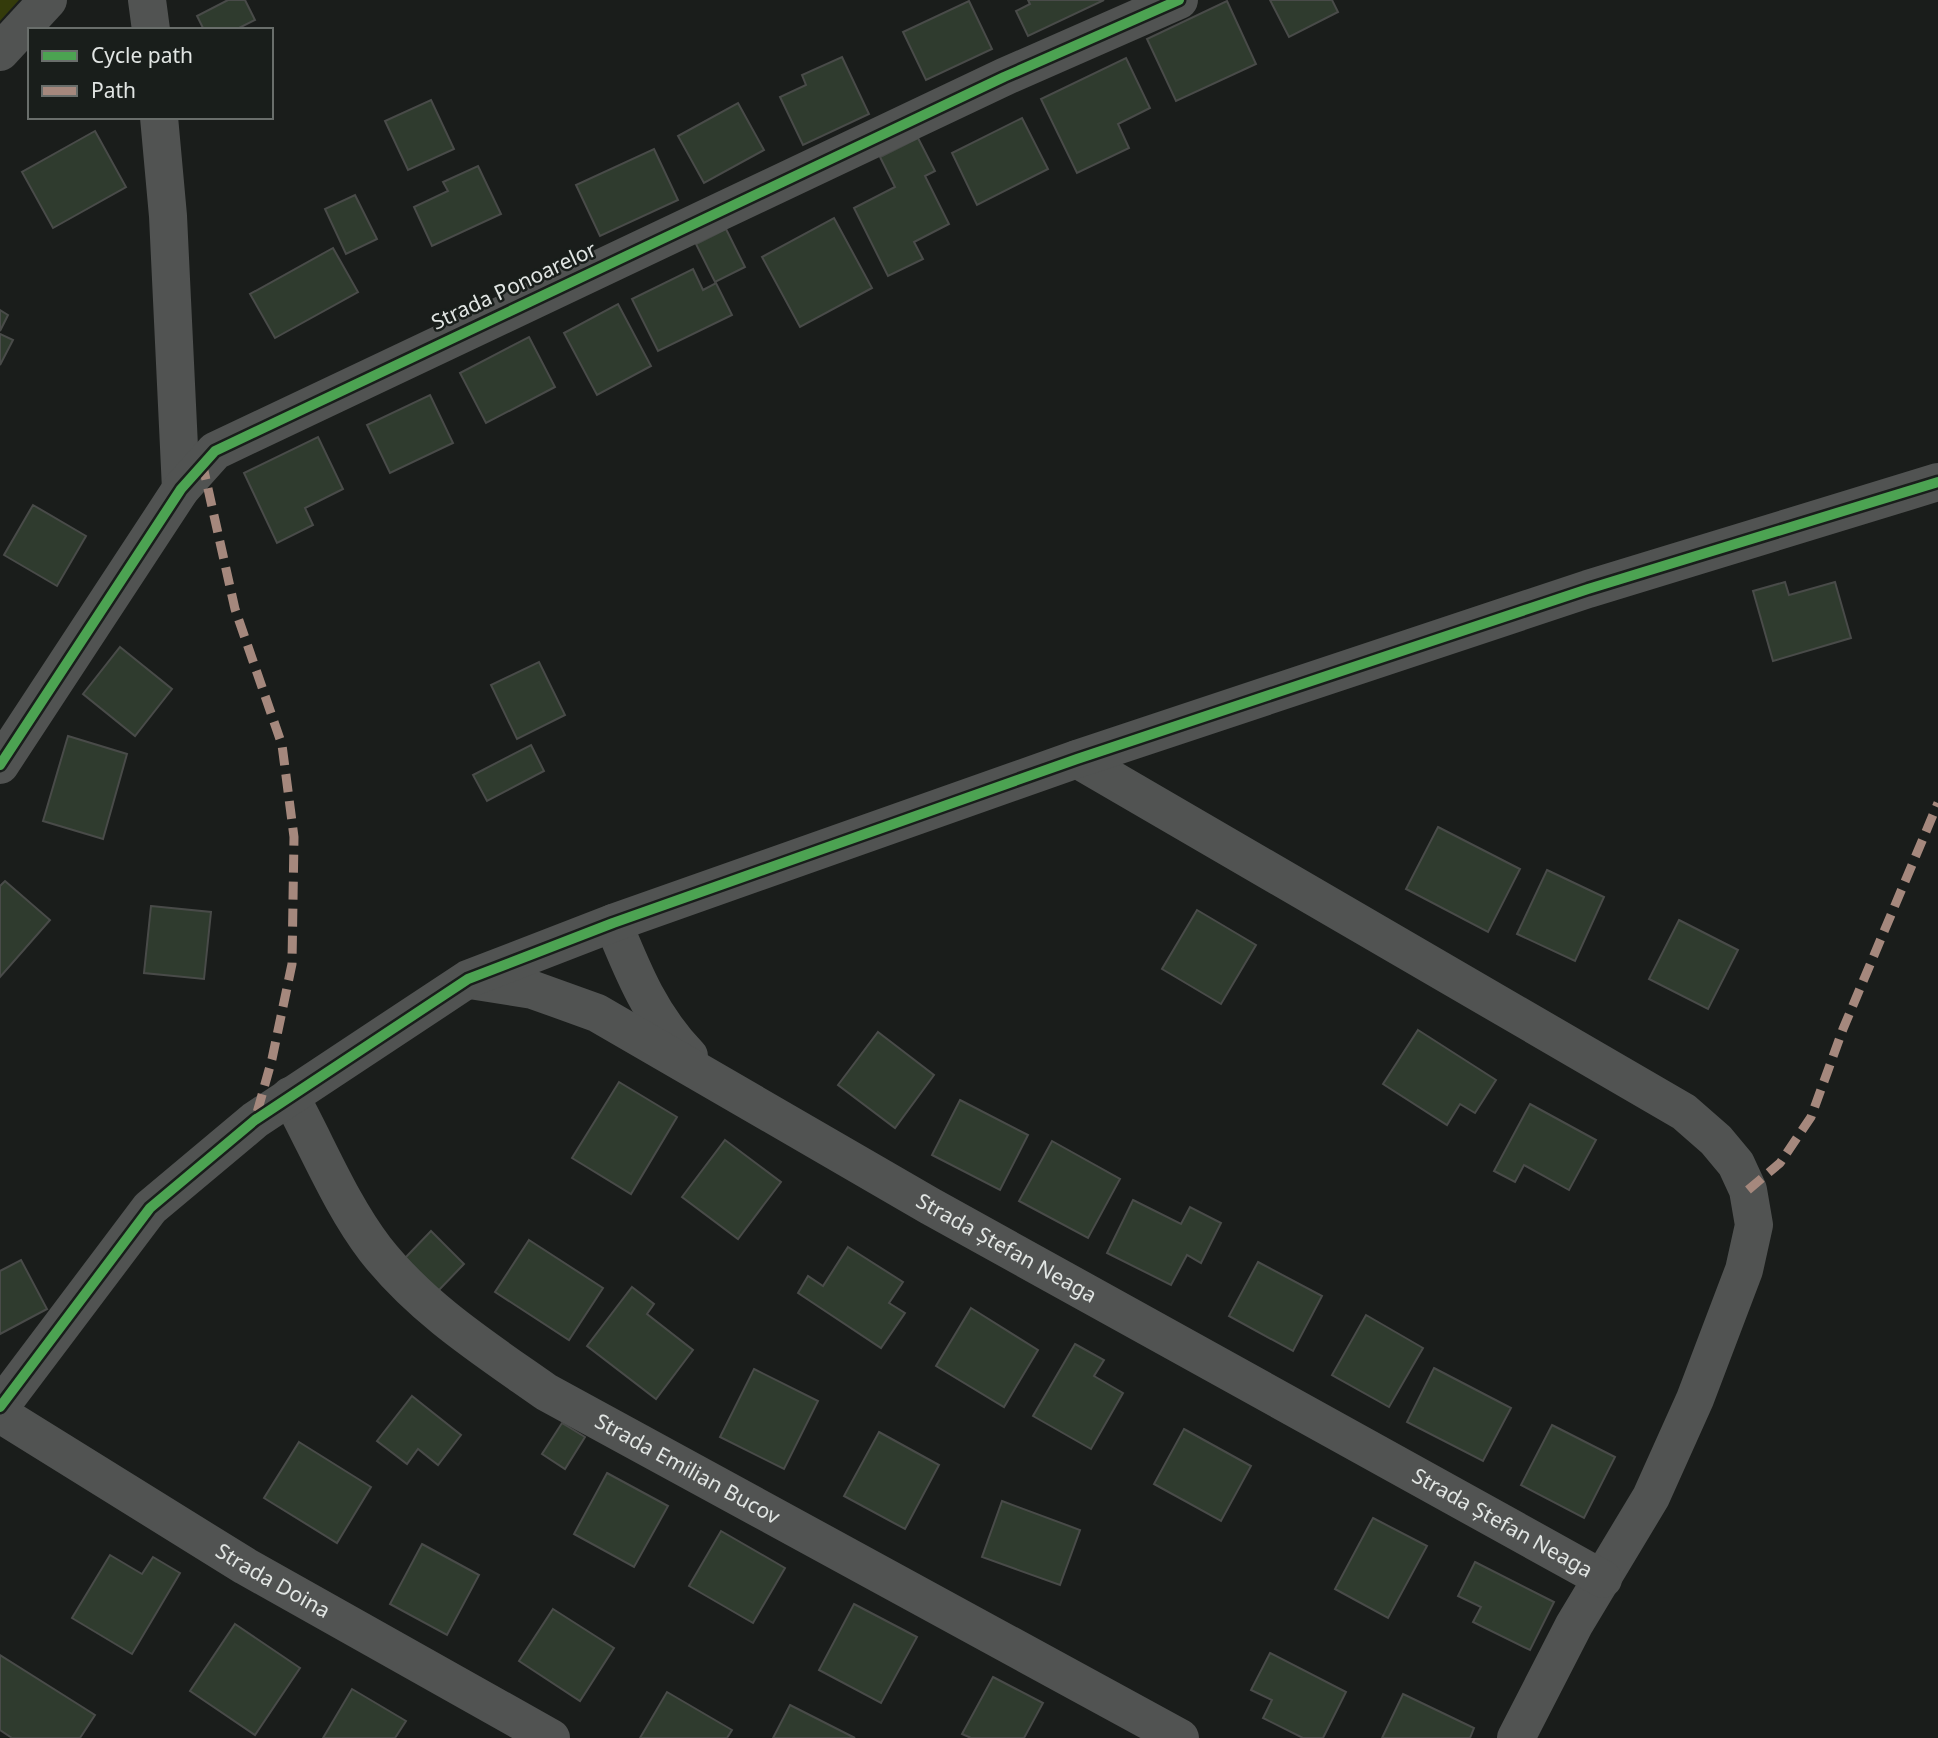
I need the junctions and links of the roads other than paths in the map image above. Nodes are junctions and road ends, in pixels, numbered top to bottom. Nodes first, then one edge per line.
1 (48, 0) edge
2 (147, 0) edge
3 (1179, 0) edge
4 (150, 28) edge
5 (0, 52) edge
6 (159, 119) edge
7 (1938, 482) edge
8 (181, 489) junction
9 (1077, 759) junction
10 (0, 765) edge
11 (613, 923) junction
12 (468, 979) junction
13 (718, 1085) junction
14 (290, 1096) junction
15 (0, 1407) edge
16 (0, 1413) edge
17 (1603, 1579) junction
18 (551, 1738) edge
19 (1180, 1738) edge
20 (1517, 1738) edge

1 - 5 street
2 - 4 street
3 - 8 street, Strada Ponoarelor
6 - 8 street
7 - 9 street
8 - 10 street, Strada Ponoarelor
9 - 11 street
9 - 17 street, Strada Ștefan Neaga
11 - 12 street
11 - 13 street
12 - 13 street, Strada Ștefan Neaga
12 - 14 street
13 - 17 street, Strada Ștefan Neaga
14 - 15 street
14 - 19 street, Strada Emilian Bucov
16 - 18 street, Strada Doina
17 - 20 street

